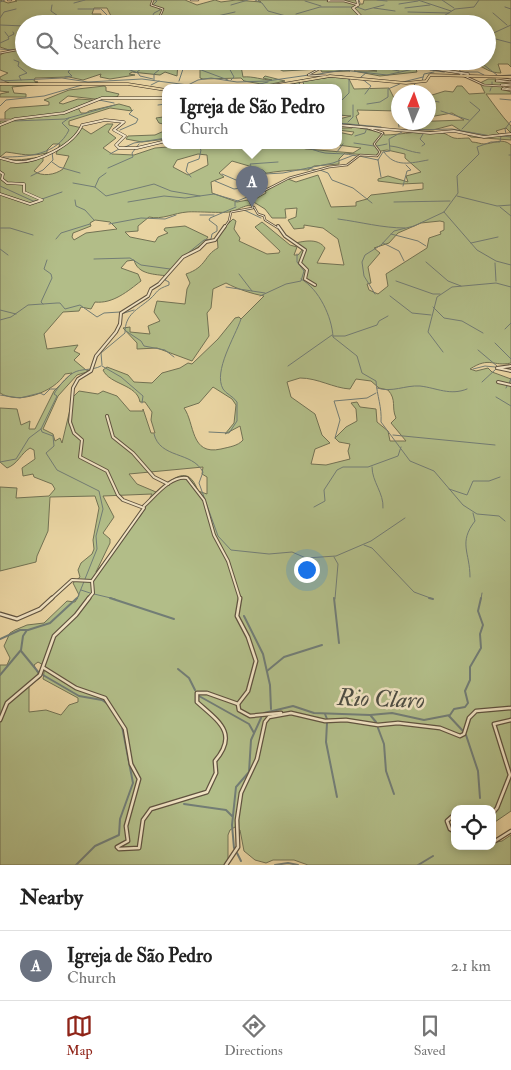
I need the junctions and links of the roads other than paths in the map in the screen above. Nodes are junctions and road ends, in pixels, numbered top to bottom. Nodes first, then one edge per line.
1 (8, 0) edge
2 (11, 0) edge
3 (153, 0) edge
4 (191, 0) edge
5 (198, 0) edge
6 (330, 0) edge
7 (356, 0) edge
8 (358, 5) junction
9 (161, 15) edge
10 (360, 15) edge
11 (15, 50) edge
12 (0, 53) edge
13 (317, 70) edge
14 (443, 70) edge
15 (460, 74) junction
16 (468, 74) junction
17 (334, 76) junction
18 (0, 84) edge
19 (280, 84) edge
20 (511, 84) edge
21 (162, 89) edge
22 (162, 98) edge
23 (0, 120) edge
24 (10, 120) junction
25 (0, 125) edge
26 (342, 125) edge
27 (368, 128) junction
28 (511, 134) edge
29 (162, 143) edge
30 (0, 158) edge
31 (0, 172) edge
32 (0, 194) edge
33 (254, 207) junction
34 (315, 285) dead end
35 (511, 366) edge
36 (511, 371) edge
37 (498, 382) dead end
38 (511, 385) edge
39 (107, 416) dead end
40 (168, 484) junction
41 (144, 506) junction
42 (92, 581) junction
43 (0, 614) edge
44 (44, 668) junction
45 (238, 704) junction
46 (511, 708) edge
47 (283, 713) junction
48 (0, 720) edge
49 (511, 720) edge
50 (496, 809) edge
51 (451, 818) edge
52 (451, 830) edge
53 (511, 831) edge
54 (496, 840) edge
55 (226, 865) edge

1 - 2 street
3 - 9 street
4 - 5 street
6 - 8 street
7 - 8 street
8 - 10 street
11 - 12 street
13 - 17 street
14 - 16 street
15 - 16 main road
15 - 17 main road
15 - 20 street
16 - 20 main road
17 - 19 main road
18 - 21 main road
22 - 24 street
23 - 24 street
24 - 25 street
26 - 27 street
27 - 28 street
27 - 33 street
29 - 30 street
31 - 32 street
33 - 34 street
33 - 41 street
35 - 36 street
37 - 38 street
39 - 40 street
40 - 41 street
40 - 45 street
41 - 42 street
42 - 43 street
42 - 44 street
44 - 45 street
44 - 48 street
45 - 47 street
46 - 47 street
47 - 55 street
49 - 50 street
51 - 52 street
53 - 54 street

